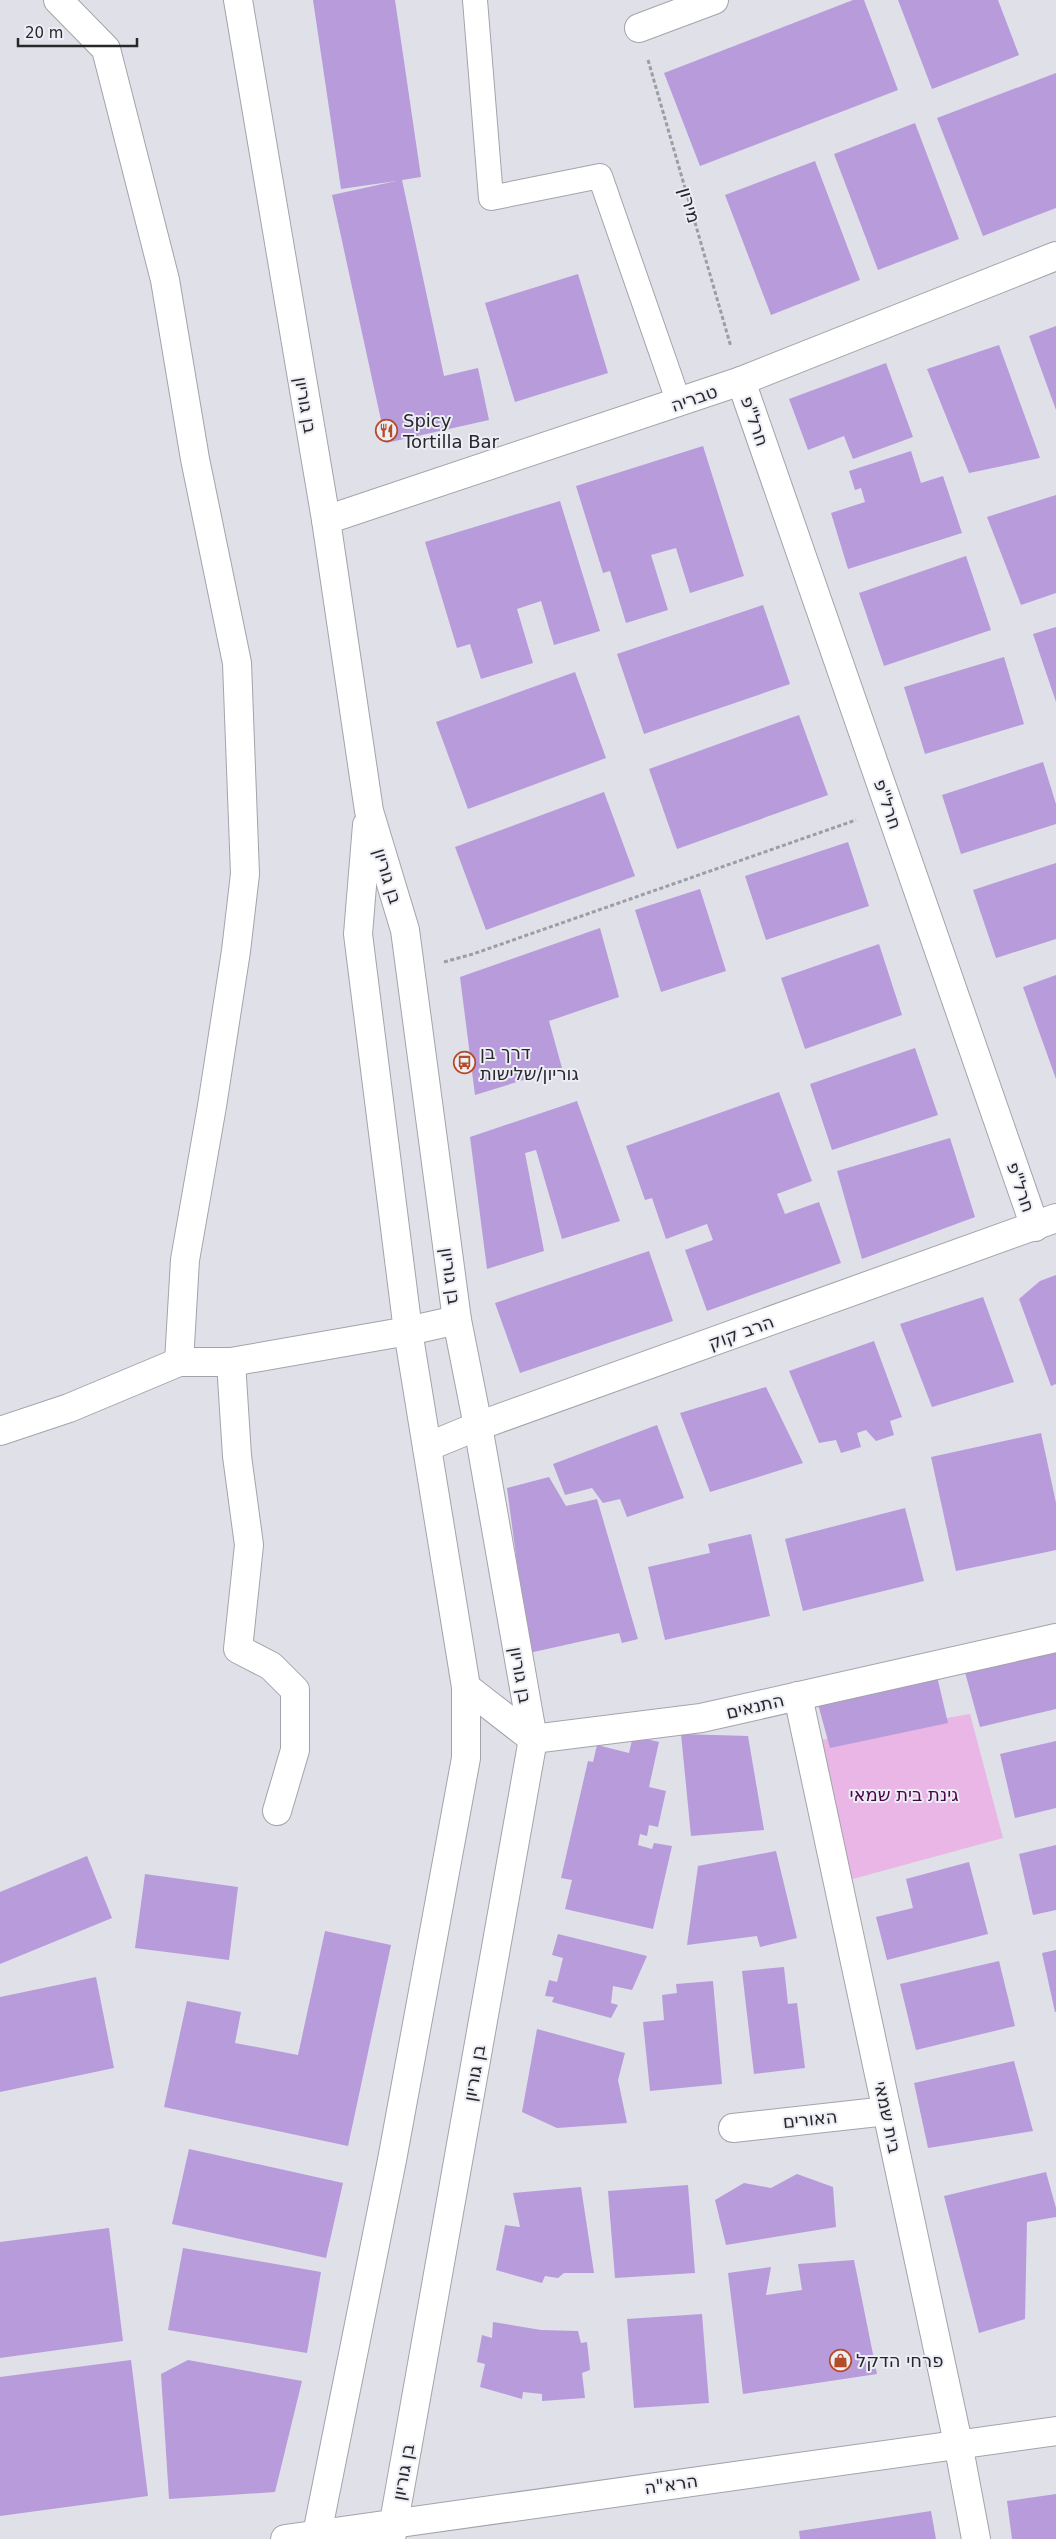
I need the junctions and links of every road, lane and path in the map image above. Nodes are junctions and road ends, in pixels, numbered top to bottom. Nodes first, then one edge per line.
1 (58, 0) edge
2 (238, 0) edge
3 (475, 0) edge
4 (714, 0) edge
5 (639, 28) joint
6 (1056, 256) edge
7 (741, 381) junction
8 (679, 403) junction
9 (326, 520) junction
10 (890, 808) junction
11 (368, 812) junction
12 (410, 971) junction
13 (1045, 1223) edge
14 (457, 1320) junction
15 (408, 1332) junction
16 (179, 1362) junction
17 (231, 1362) junction
18 (478, 1426) junction
19 (0, 1431) edge
20 (427, 1447) junction
21 (1056, 1638) edge
22 (466, 1686) junction
23 (798, 1696) junction
24 (532, 1739) junction
25 (277, 1811) dead end
26 (887, 2111) junction
27 (732, 2128) dead end
28 (1056, 2431) edge
29 (958, 2443) junction
30 (393, 2532) edge
31 (316, 2538) edge
32 (285, 2539) edge
33 (976, 2539) edge

1 - 16 street
2 - 9 street, בן גוריון
3 - 8 lane
4 - 5 street
5 - 7 path, מירון
6 - 7 street, טבריה
7 - 8 street, טבריה
7 - 10 street, חרל"פ
8 - 9 street, טבריה
9 - 11 street, בן גוריון
10 - 12 path
10 - 13 street, חרל"פ
11 - 12 street, בן גוריון
11 - 15 street, בן גוריון
12 - 14 street, בן גוריון
13 - 18 street, הרב קוק
14 - 15 street
14 - 18 street, בן גוריון
15 - 17 street
15 - 20 street, בן גוריון
16 - 17 street
16 - 19 street
17 - 25 street
18 - 20 street, הרב קוק
18 - 24 street, בן גוריון
20 - 22 street, בן גוריון
21 - 23 street, התנאים
22 - 24 street
22 - 31 street, בן גוריון
23 - 24 street, התנאים
23 - 26 street, בית שמאי
24 - 30 street, בן גוריון
26 - 27 street, האורים
26 - 29 street, בית שמאי
28 - 29 street, הרא"ה
29 - 30 street, הרא"ה
29 - 33 street, בית שמאי
30 - 31 street, הרא"ה
31 - 32 street, הרא"ה

